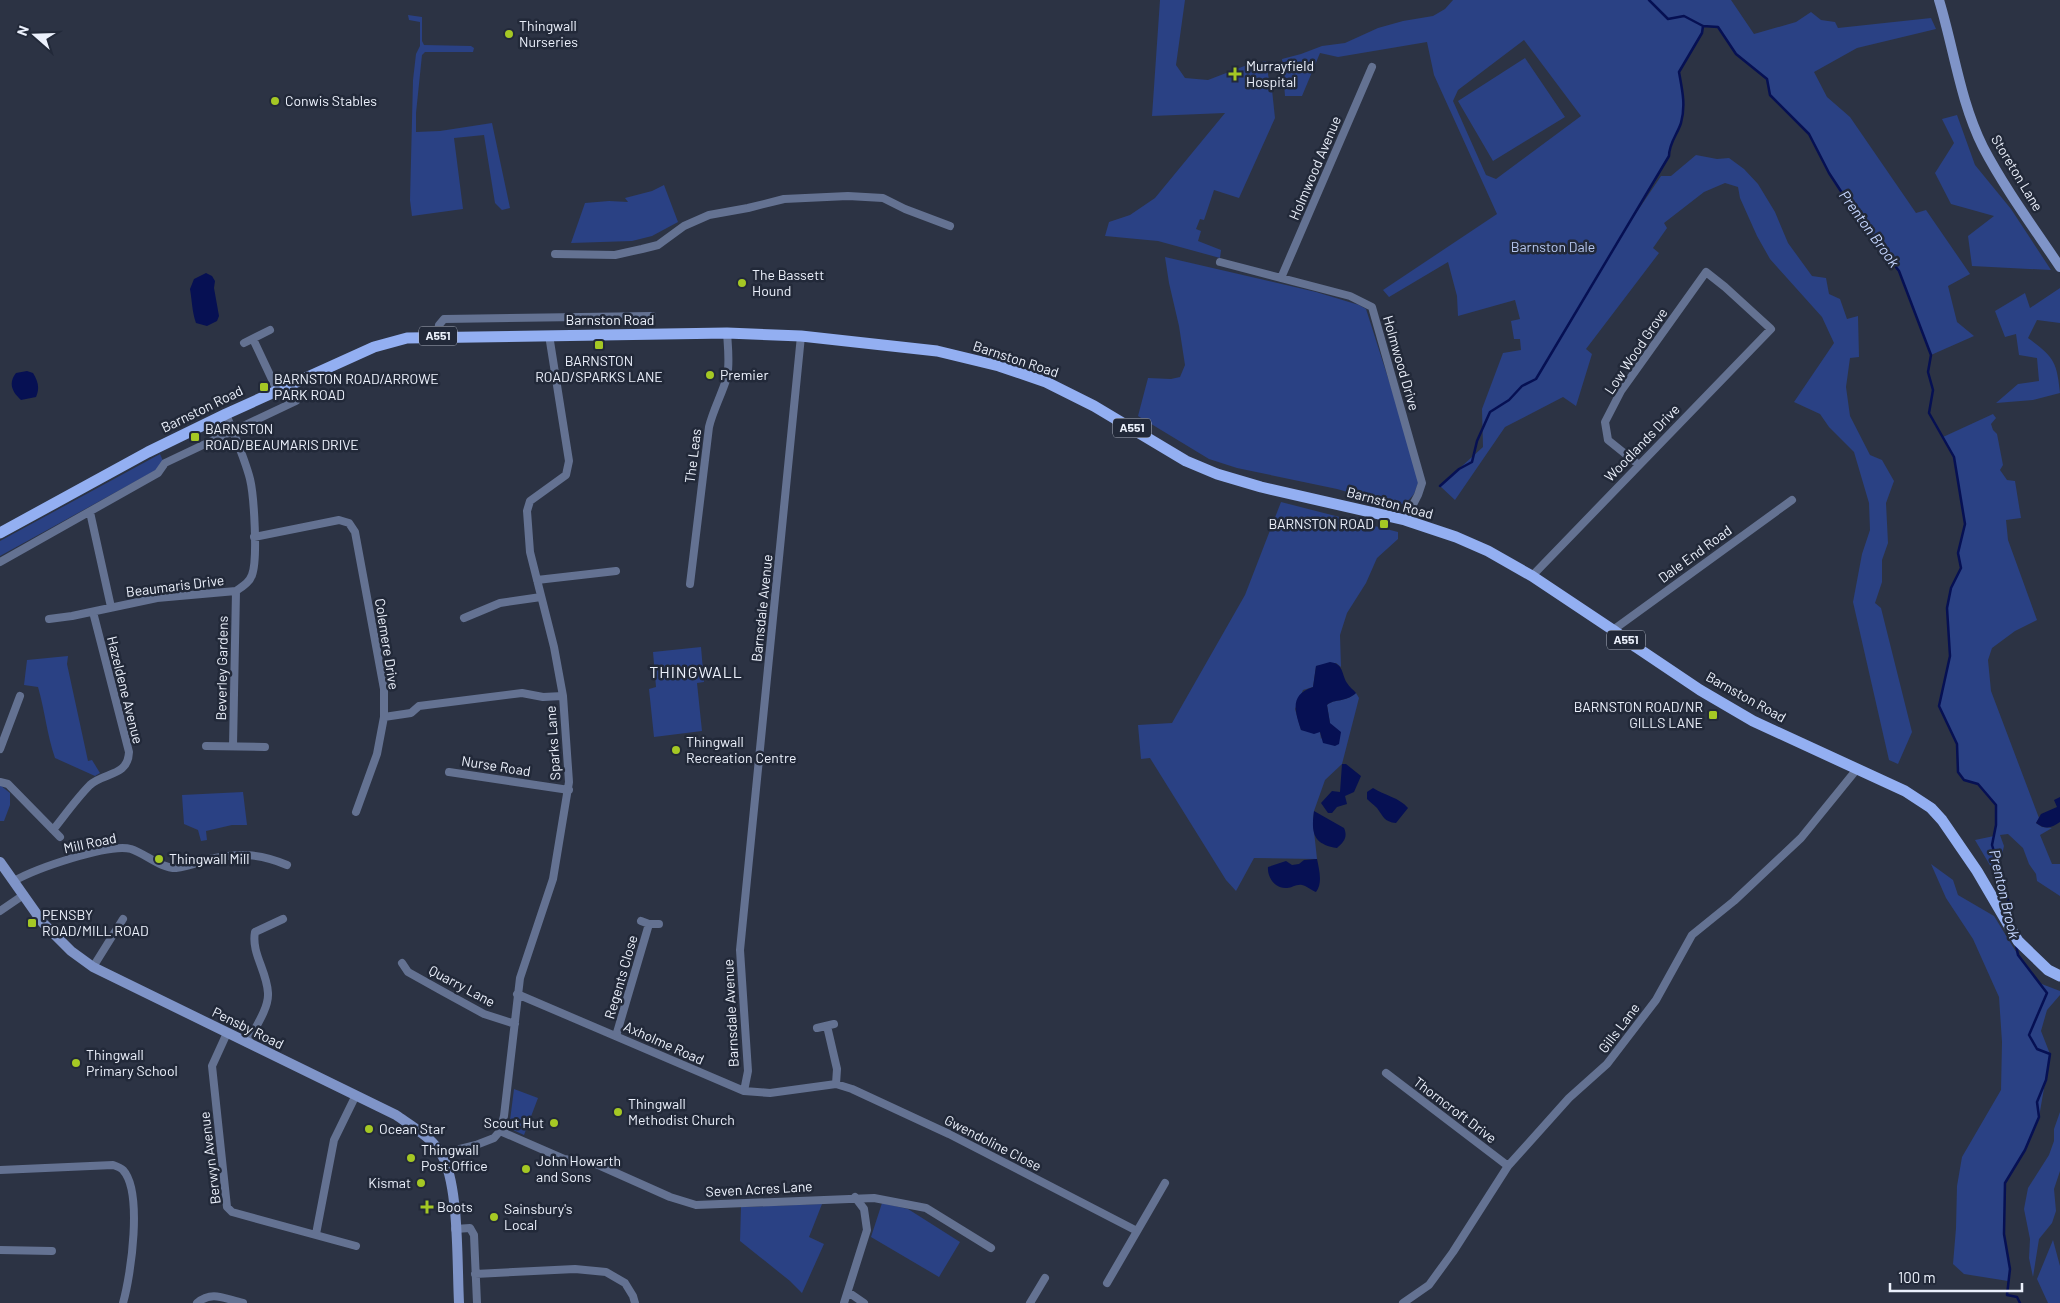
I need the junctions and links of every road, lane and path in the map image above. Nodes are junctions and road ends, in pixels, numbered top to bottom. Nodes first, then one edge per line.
1 (1939, 0) edge
2 (1372, 67) dead end
3 (950, 226) dead end
4 (554, 254) dead end
5 (1220, 262) dead end
6 (2060, 267) edge
7 (1281, 278) junction
8 (652, 316) dead end
9 (1771, 329) joint
10 (270, 330) dead end
11 (728, 333) junction
12 (548, 335) junction
13 (437, 336) junction
14 (801, 336) junction
15 (254, 338) junction
16 (244, 343) dead end
17 (277, 390) junction
18 (296, 401) dead end
19 (226, 414) junction
20 (232, 430) junction
21 (1639, 464) junction
22 (1792, 500) dead end
23 (90, 512) junction
24 (1406, 520) junction
25 (0, 533) edge
26 (254, 537) junction
27 (0, 562) edge
28 (616, 571) dead end
29 (1532, 576) junction
30 (537, 580) junction
31 (690, 584) dead end
32 (236, 590) junction
33 (541, 597) junction
34 (111, 607) junction
35 (93, 612) junction
36 (464, 618) dead end
37 (49, 619) dead end
38 (1613, 630) junction
39 (20, 696) dead end
40 (562, 696) junction
41 (384, 717) junction
42 (206, 746) dead end
43 (232, 746) junction
44 (265, 748) dead end
45 (0, 749) edge
46 (1857, 769) junction
47 (449, 772) dead end
48 (0, 782) edge
49 (569, 790) junction
50 (356, 812) dead end
51 (54, 830) junction
52 (60, 836) dead end
53 (71, 849) dead end
54 (75, 858) junction
55 (0, 862) edge
56 (288, 865) dead end
57 (14, 881) junction
58 (22, 896) junction
59 (0, 911) edge
60 (123, 919) dead end
61 (283, 919) dead end
62 (641, 921) dead end
63 (649, 924) junction
64 (659, 924) dead end
65 (247, 926) dead end
66 (255, 932) junction
67 (402, 963) dead end
68 (93, 967) junction
69 (2060, 976) edge
70 (517, 994) junction
71 (515, 1024) junction
72 (817, 1028) dead end
73 (227, 1033) junction
74 (616, 1036) junction
75 (247, 1043) junction
76 (1386, 1073) dead end
77 (836, 1084) junction
78 (744, 1091) junction
79 (355, 1096) junction
80 (500, 1131) junction
81 (443, 1157) junction
82 (1508, 1166) junction
83 (0, 1170) edge
84 (1165, 1183) dead end
85 (854, 1197) junction
86 (455, 1229) junction
87 (1136, 1231) junction
88 (316, 1234) junction
89 (356, 1246) dead end
90 (991, 1248) dead end
91 (0, 1250) edge
92 (52, 1251) dead end
93 (475, 1274) junction
94 (1045, 1278) dead end
95 (1107, 1283) dead end
96 (848, 1292) junction
97 (124, 1302) edge
98 (133, 1303) edge
99 (197, 1303) edge
100 (243, 1303) edge
101 (459, 1303) edge
102 (476, 1303) edge
103 (635, 1303) edge
104 (844, 1303) edge
105 (864, 1303) edge
106 (1030, 1303) edge
107 (1403, 1303) edge

1 - 6 main road, Storeton Lane
2 - 7 street, Holmwood Avenue
3 - 4 street
5 - 7 street, Holmwood Drive
7 - 24 street, Holmwood Drive
8 - 13 street
9 - 21 street, Woodlands Drive
9 - 21 street, Low Wood Grove
10 - 15 street
11 - 12 main road, Barnston Road / A551
11 - 14 main road, Barnston Road / A551
11 - 31 street, The Leas
12 - 13 main road, Barnston Road / A551
12 - 30 street, Sparks Lane
13 - 17 main road, Barnston Road / A551
14 - 24 main road, Barnston Road / A551
14 - 78 street, Barnsdale Avenue
15 - 16 street
15 - 17 street
17 - 19 main road, Barnston Road / A551
18 - 20 street
19 - 20 street, Beaumaris Drive
19 - 25 main road, Barnston Road / A551
20 - 23 street
20 - 26 street, Beaumaris Drive
21 - 29 street, Woodlands Drive
22 - 38 street, Dale End Road
23 - 27 street
23 - 34 street
24 - 29 main road, Barnston Road / A551
26 - 32 street, Beaumaris Drive
26 - 41 street, Colemere Drive
28 - 30 street
29 - 38 main road, Barnston Road / A551
30 - 33 street, Sparks Lane
32 - 34 street, Beaumaris Drive
32 - 43 street, Beverley Gardens
33 - 36 street
33 - 40 street, Sparks Lane
34 - 35 street, Beaumaris Drive
35 - 37 street, Beaumaris Drive
35 - 51 street, Hazeldene Avenue
38 - 46 main road, Barnston Road / A551
39 - 45 street
40 - 41 street
40 - 49 street, Sparks Lane
41 - 50 street, Colemere Drive
42 - 43 street
43 - 44 street
46 - 69 main road, Barnston Road / A551
46 - 82 street, Gills Lane
47 - 49 street, Nurse Road
48 - 51 street
49 - 70 street, Sparks Lane
51 - 52 street
53 - 54 street
54 - 56 street, Mill Road
54 - 57 street, Mill Road
55 - 57 main road, Pensby Road
57 - 58 main road, Pensby Road
58 - 59 street
58 - 68 main road, Pensby Road
60 - 68 street
61 - 66 street
62 - 63 street, Regents Close
63 - 64 street, Regents Close
63 - 74 street, Regents Close
65 - 66 street
66 - 75 street
67 - 71 street, Quarry Lane
68 - 73 main road, Pensby Road
70 - 71 street, Sparks Lane
70 - 74 street, Axholme Road
71 - 80 street, Sparks Lane
72 - 77 street
73 - 75 main road, Pensby Road
73 - 88 street, Berwyn Avenue
74 - 78 street, Axholme Road
75 - 79 main road, Pensby Road
76 - 82 street, Thorncroft Drive
77 - 78 street, Axholme Road
77 - 87 street, Gwendoline Close
79 - 81 main road, Pensby Road
79 - 88 street
80 - 81 street
80 - 85 street, Seven Acres Lane
81 - 86 main road, Pensby Road
82 - 107 street, Gills Lane
83 - 97 street
84 - 87 street
85 - 90 street, Seven Acres Lane
85 - 96 street
86 - 93 street
86 - 101 main road, Pensby Road
87 - 95 street
88 - 89 street, Berwyn Avenue
91 - 92 street
93 - 102 street
93 - 103 street
94 - 106 street
96 - 104 street
96 - 105 street
97 - 98 street
99 - 100 street

